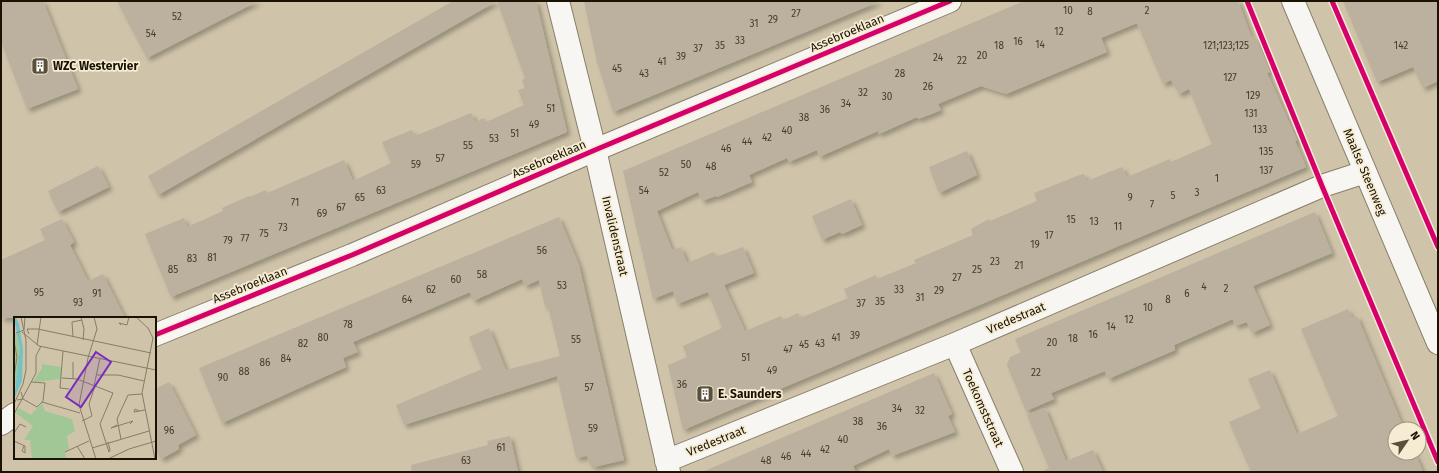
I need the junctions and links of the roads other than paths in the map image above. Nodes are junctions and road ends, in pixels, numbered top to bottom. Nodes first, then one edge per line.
1 (558, 1) edge
2 (950, 1) edge
3 (1293, 1) edge
4 (595, 150) junction
5 (1365, 172) junction
6 (156, 335) edge
7 (1438, 343) edge
8 (955, 344) junction
9 (14, 415) edge
10 (1, 424) edge
11 (668, 466) edge
12 (1012, 472) edge

1 - 4 street, Invalidenstraat
2 - 4 street, Assebroeklaan
3 - 5 street, Maalse Steenweg
4 - 6 street, Assebroeklaan
4 - 11 street, Invalidenstraat
5 - 7 street, Maalse Steenweg
5 - 8 street, Vredestraat
8 - 11 street, Vredestraat
8 - 12 street, Toekomststraat
9 - 10 street

